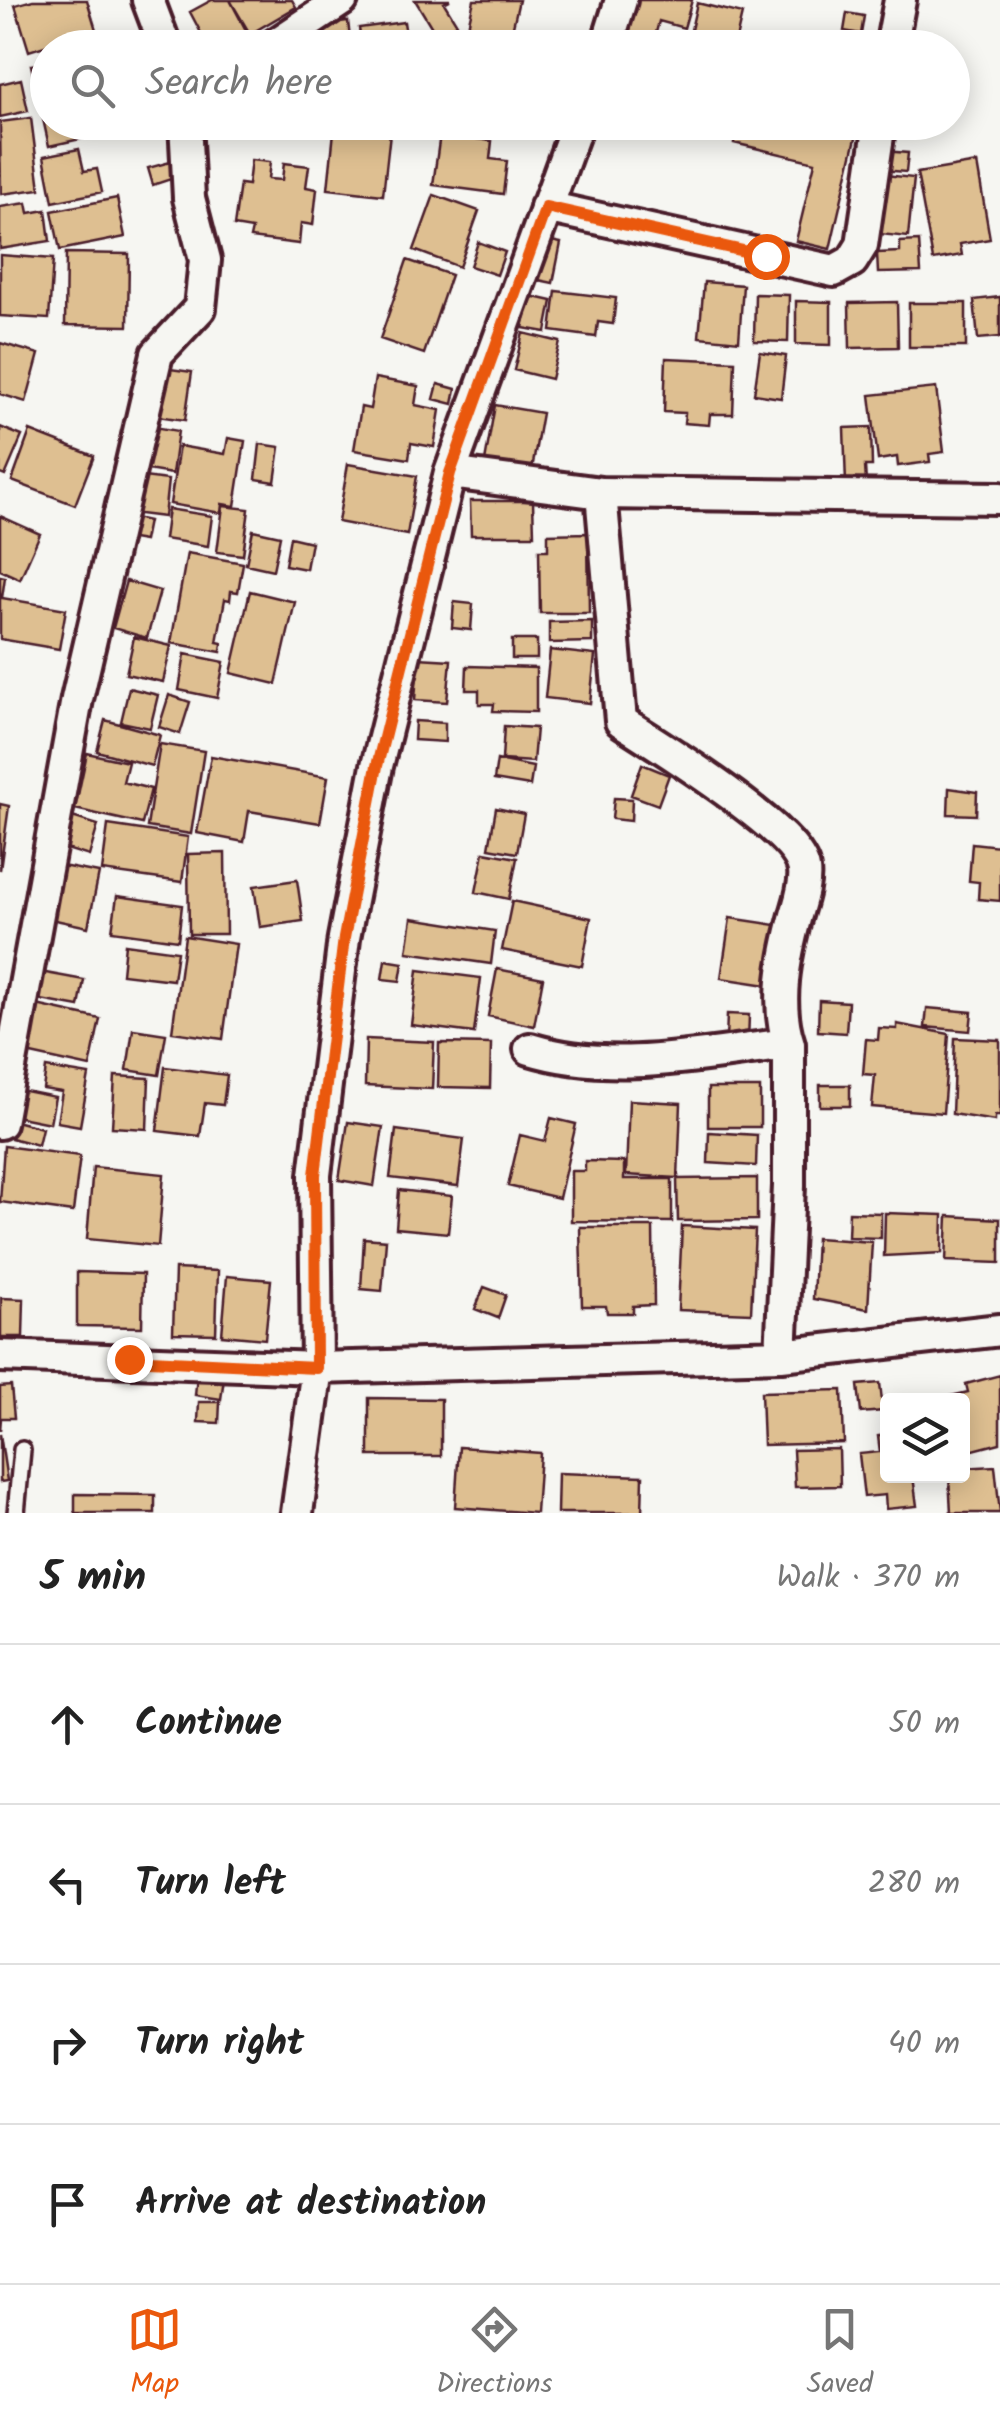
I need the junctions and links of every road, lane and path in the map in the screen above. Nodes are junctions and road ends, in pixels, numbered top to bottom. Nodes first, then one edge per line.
1 (148, 0) edge
2 (342, 0) edge
3 (622, 0) edge
4 (900, 0) edge
5 (159, 30) edge
6 (297, 30) edge
7 (612, 30) edge
8 (895, 30) edge
9 (186, 140) edge
10 (571, 140) edge
11 (877, 140) edge
12 (546, 207) junction
13 (450, 473) junction
14 (600, 494) junction
15 (1000, 498) edge
16 (790, 1044) junction
17 (530, 1050) dead end
18 (0, 1122) edge
19 (1000, 1330) edge
20 (781, 1355) junction
21 (0, 1356) edge
22 (316, 1368) junction
23 (22, 1450) dead end
24 (16, 1513) edge
25 (297, 1513) edge

1 - 5 street
2 - 6 street
3 - 7 street
4 - 8 street
9 - 18 street
10 - 12 street
11 - 12 street
12 - 13 street
13 - 14 street
13 - 22 street
14 - 15 street
14 - 16 street
16 - 17 street
16 - 20 street
19 - 20 street
20 - 22 street
21 - 22 street
22 - 25 street
23 - 24 lane

